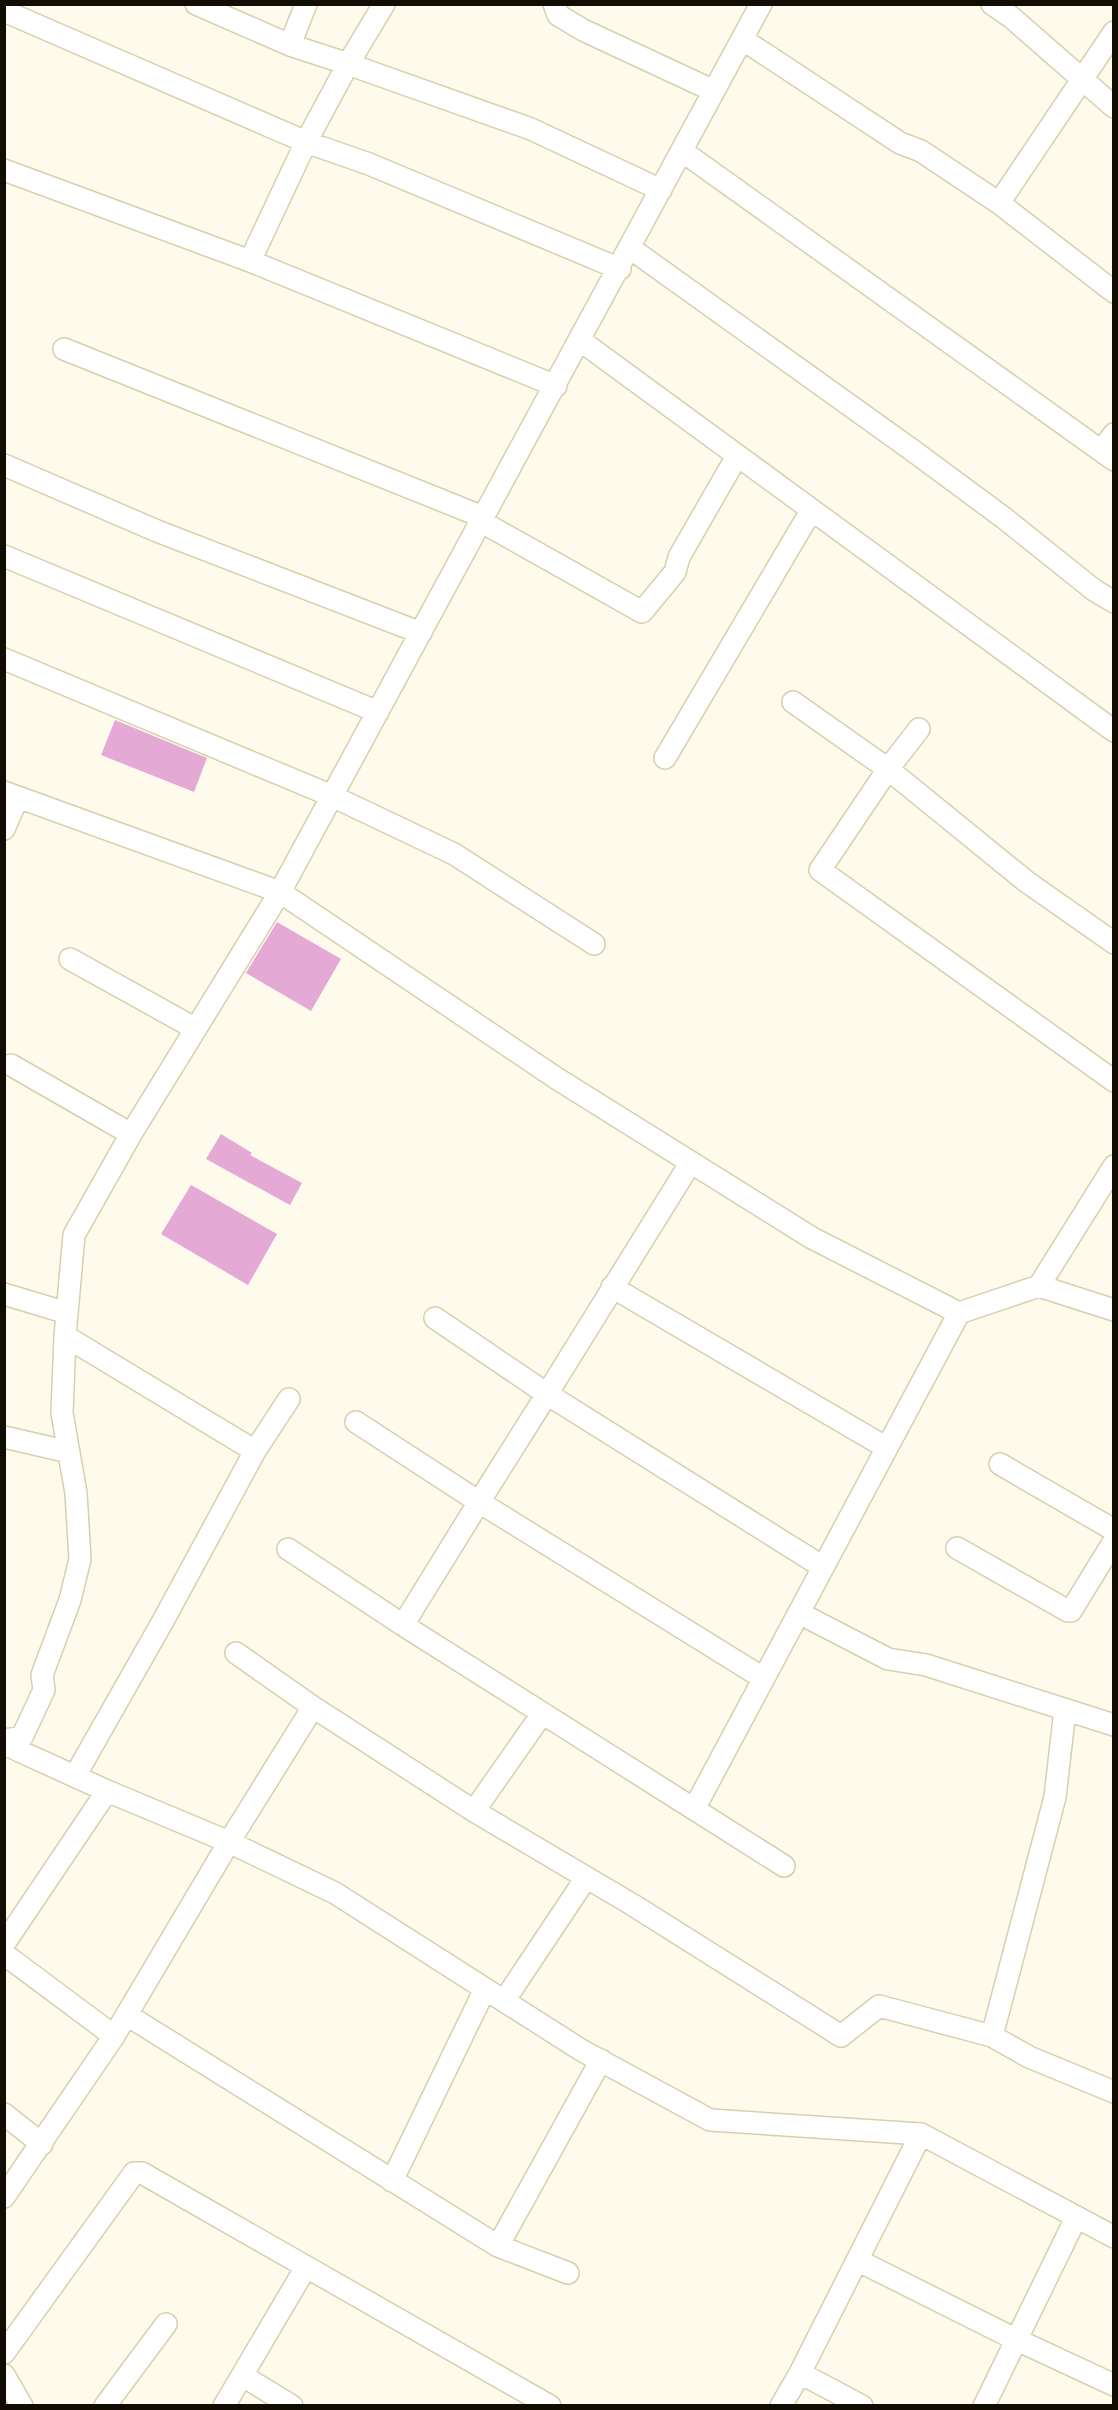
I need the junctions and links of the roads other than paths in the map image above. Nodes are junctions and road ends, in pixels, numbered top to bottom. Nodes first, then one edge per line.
1 (196, 4) edge
2 (306, 4) edge
3 (384, 4) edge
4 (554, 4) edge
5 (761, 4) edge
6 (992, 4) edge
7 (4, 11) edge
8 (1113, 32) edge
9 (742, 39) junction
10 (290, 45) junction
11 (348, 64) junction
12 (1083, 80) junction
13 (714, 92) junction
14 (1113, 107) edge
15 (306, 142) junction
16 (682, 151) junction
17 (4, 170) edge
18 (661, 190) junction
19 (999, 203) junction
20 (630, 248) junction
21 (250, 261) junction
22 (620, 269) junction
23 (1113, 292) edge
24 (581, 340) junction
25 (64, 349) dead end
26 (556, 386) junction
27 (1110, 448) edge
28 (737, 456) junction
29 (4, 465) edge
30 (811, 511) junction
31 (482, 522) junction
32 (4, 556) edge
33 (1113, 602) edge
34 (421, 633) junction
35 (4, 659) edge
36 (793, 702) dead end
37 (378, 712) junction
38 (919, 729) dead end
39 (1113, 731) edge
40 (665, 758) dead end
41 (888, 769) junction
42 (11, 794) edge
43 (332, 796) junction
44 (4, 829) edge
45 (279, 892) junction
46 (1113, 943) edge
47 (594, 944) dead end
48 (70, 959) dead end
49 (196, 1029) junction
50 (11, 1065) dead end
51 (1113, 1081) edge
52 (131, 1134) junction
53 (691, 1162) junction
54 (1113, 1166) edge
55 (1039, 1286) junction
56 (612, 1287) junction
57 (4, 1294) edge
58 (1113, 1310) edge
59 (67, 1313) junction
60 (959, 1313) junction
61 (435, 1318) dead end
62 (65, 1336) junction
63 (547, 1394) junction
64 (289, 1399) dead end
65 (356, 1422) dead end
66 (4, 1437) edge
67 (887, 1448) junction
68 (255, 1451) junction
69 (69, 1452) junction
70 (1000, 1464) dead end
71 (479, 1502) junction
72 (1113, 1530) edge
73 (1113, 1541) edge
74 (957, 1548) dead end
75 (288, 1549) dead end
76 (823, 1567) junction
77 (799, 1612) junction
78 (403, 1625) junction
79 (236, 1653) dead end
80 (763, 1678) junction
81 (313, 1707) junction
82 (1065, 1710) junction
83 (542, 1714) junction
84 (1113, 1725) edge
85 (4, 1742) edge
86 (75, 1776) junction
87 (107, 1791) junction
88 (694, 1809) junction
89 (474, 1812) junction
90 (229, 1842) junction
91 (784, 1866) dead end
92 (586, 1878) junction
93 (4, 1944) edge
94 (4, 1954) edge
95 (485, 1989) junction
96 (504, 2001) junction
97 (127, 2015) junction
98 (114, 2036) junction
99 (992, 2036) junction
100 (601, 2060) junction
101 (1113, 2092) edge
102 (4, 2114) edge
103 (921, 2134) junction
104 (42, 2144) junction
105 (392, 2181) junction
106 (4, 2197) edge
107 (1076, 2218) junction
108 (1113, 2237) edge
109 (498, 2246) junction
110 (857, 2260) junction
111 (306, 2267) junction
112 (568, 2273) dead end
113 (166, 2324) dead end
114 (1015, 2339) junction
115 (4, 2353) edge
116 (800, 2373) junction
117 (4, 2375) edge
118 (243, 2376) junction
119 (1113, 2385) edge
120 (23, 2405) edge
121 (105, 2406) edge
122 (224, 2406) edge
123 (292, 2406) edge
124 (550, 2406) edge
125 (781, 2406) edge
126 (862, 2406) edge
127 (984, 2406) edge

1 - 10 street
2 - 10 street
3 - 11 street
4 - 13 street
5 - 9 street
6 - 12 street
7 - 15 street
8 - 12 street
9 - 13 street
9 - 19 street
10 - 11 street
11 - 15 street
11 - 18 street
12 - 14 street
12 - 19 street
13 - 16 street
15 - 21 street
15 - 22 street
16 - 18 street
16 - 27 street
17 - 21 street
18 - 20 street
19 - 23 street
20 - 22 street
20 - 33 street
21 - 26 street
22 - 24 street
24 - 26 street
24 - 28 street
25 - 31 street
26 - 31 street
28 - 30 street
28 - 31 street
29 - 34 street
30 - 39 street
30 - 40 street
31 - 34 street
32 - 37 street
34 - 37 street
35 - 43 street
36 - 41 street
37 - 43 street
38 - 41 street
41 - 46 street
41 - 51 street
42 - 44 street
42 - 45 street
43 - 45 street
43 - 47 street
45 - 49 street
45 - 53 street
48 - 49 street
49 - 52 street
50 - 52 street
52 - 59 street
53 - 56 street
53 - 60 street
54 - 55 street
55 - 58 street
55 - 60 street
56 - 63 street
56 - 67 street
57 - 59 street
59 - 62 street
60 - 67 street
61 - 63 street
62 - 68 street
62 - 69 street
63 - 71 street
63 - 76 street
64 - 68 street
65 - 71 street
66 - 69 street
67 - 76 street
68 - 86 street
69 - 85 street
70 - 72 street
71 - 78 street
71 - 80 street
73 - 74 street
75 - 78 street
76 - 77 street
77 - 80 street
77 - 82 street
78 - 83 street
79 - 81 street
80 - 88 street
81 - 89 street
81 - 90 street
82 - 84 street
82 - 99 street
83 - 88 street
83 - 89 street
85 - 86 street
86 - 87 street
87 - 90 street
87 - 93 street
88 - 91 street
89 - 92 street
90 - 95 street
90 - 97 street
92 - 96 street
92 - 99 street
94 - 98 street
95 - 96 street
95 - 105 street
96 - 100 street
97 - 98 street
97 - 105 street
98 - 104 street
99 - 101 street
100 - 103 street
100 - 109 street
102 - 104 street
103 - 107 street
103 - 110 street
104 - 106 street
105 - 109 street
107 - 108 street
107 - 114 street
109 - 112 street
110 - 114 street
110 - 116 street
111 - 115 street
111 - 118 street
111 - 124 street
113 - 121 street
114 - 119 street
114 - 127 street
116 - 125 street
116 - 126 street
117 - 120 street
118 - 122 street
118 - 123 street

